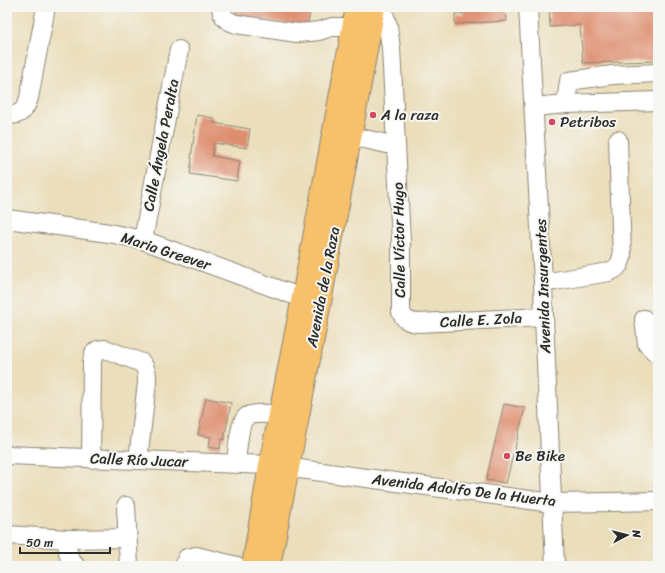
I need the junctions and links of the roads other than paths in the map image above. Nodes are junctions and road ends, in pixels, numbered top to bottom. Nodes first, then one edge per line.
1 (46, 7) edge
2 (221, 7) edge
3 (374, 7) edge
4 (382, 7) edge
5 (528, 7) edge
6 (360, 21) edge
7 (179, 50) dead end
8 (658, 73) edge
9 (658, 101) edge
10 (566, 104) junction
11 (534, 107) junction
12 (7, 115) edge
13 (351, 136) junction
14 (618, 140) dead end
15 (396, 146) junction
16 (7, 219) edge
17 (143, 240) junction
18 (543, 282) junction
19 (312, 299) junction
20 (544, 317) junction
21 (644, 319) dead end
22 (418, 323) joint
23 (658, 353) edge
24 (280, 415) junction
25 (7, 456) edge
26 (91, 459) junction
27 (138, 460) junction
28 (236, 463) junction
29 (280, 466) junction
30 (658, 501) edge
31 (552, 502) junction
32 (126, 506) dead end
33 (7, 535) edge
34 (127, 538) junction
35 (68, 539) junction
36 (76, 566) edge
37 (129, 566) edge
38 (184, 566) edge
39 (237, 566) edge
40 (253, 566) edge
41 (269, 566) edge
42 (555, 566) edge

1 - 12 street
2 - 6 street
3 - 6 main road, Avenida de la Raza
4 - 15 street, Calle Víctor Hugo
5 - 11 street, Avenida Insurgentes
6 - 13 main road, Avenida de la Raza
6 - 19 main road, Avenida de la Raza
7 - 17 street, Calle Ángela Peralta
8 - 10 street
9 - 10 street
10 - 11 street
11 - 18 street, Avenida Insurgentes
13 - 15 street
13 - 19 main road, Avenida de la Raza
14 - 18 street
15 - 22 street, Calle Víctor Hugo
16 - 17 street, Maria Greever
17 - 19 street, Maria Greever
18 - 20 street, Avenida Insurgentes
19 - 24 main road, Avenida de la Raza
19 - 29 main road, Avenida de la Raza
20 - 22 street, Calle E. Zola
20 - 31 street, Avenida Insurgentes
21 - 23 street
24 - 28 street
24 - 29 main road, Avenida de la Raza
25 - 26 street, Calle Río Jucar
26 - 27 street, Calle Río Jucar
26 - 27 street
27 - 28 street, Calle Río Jucar
28 - 29 street, Calle Río Jucar
29 - 31 street, Avenida Adolfo De la Huerta
29 - 40 main road, Avenida de la Raza
29 - 41 main road, Avenida de la Raza
30 - 31 street, Avenida Adolfo De la Huerta
31 - 42 street, Avenida Insurgentes
32 - 34 street
33 - 35 street
34 - 35 street
34 - 37 street
35 - 36 street
38 - 39 street

